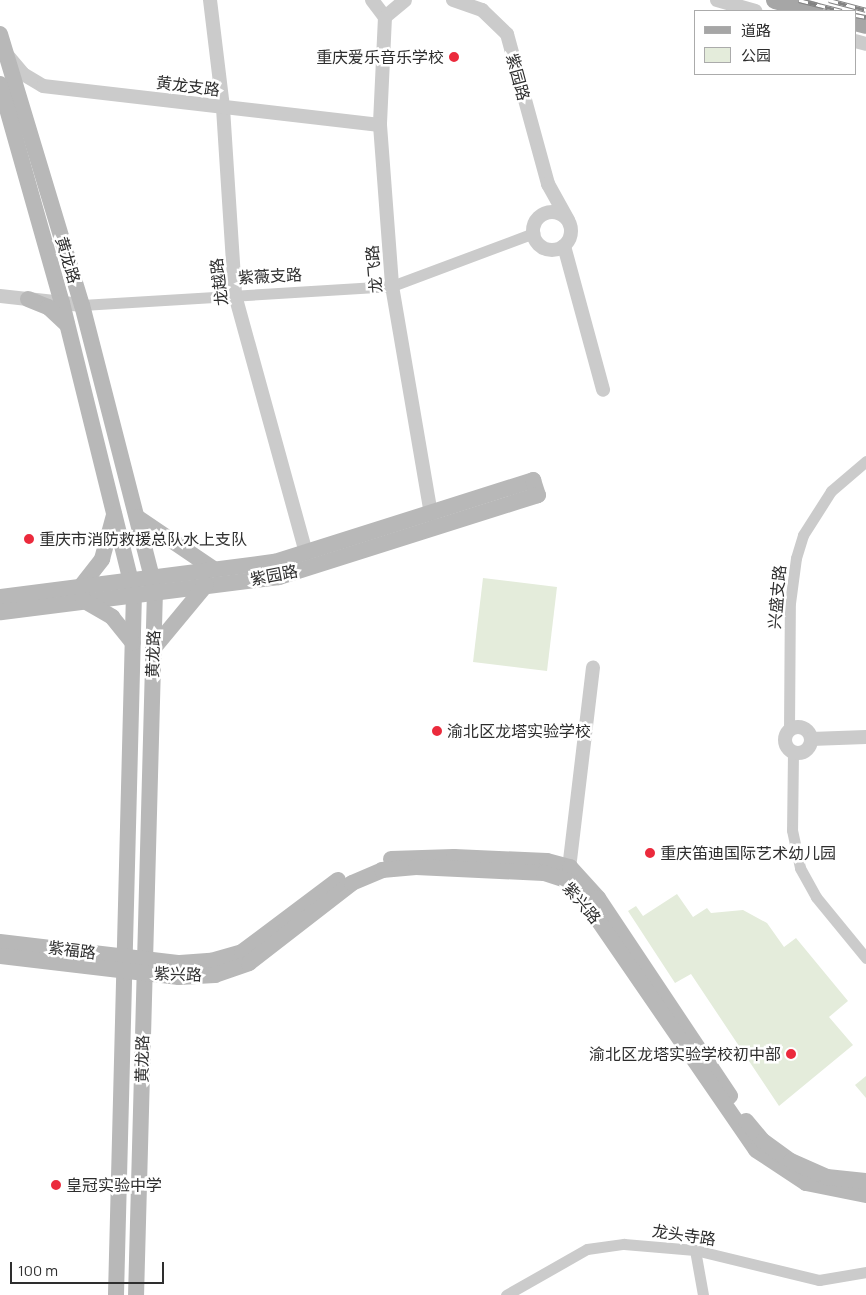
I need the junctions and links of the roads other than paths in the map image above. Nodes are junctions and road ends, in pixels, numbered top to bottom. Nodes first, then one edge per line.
1 (210, 0) edge
2 (372, 0) edge
3 (405, 0) edge
4 (452, 0) edge
5 (717, 0) edge
6 (775, 0) edge
7 (752, 10) edge
8 (811, 10) edge
9 (385, 17) junction
10 (0, 34) edge
11 (5, 52) junction
12 (0, 84) edge
13 (223, 108) junction
14 (380, 125) junction
15 (548, 184) junction
16 (540, 216) junction
17 (568, 220) junction
18 (534, 233) junction
19 (564, 246) junction
20 (392, 286) junction
21 (236, 295) junction
22 (0, 296) edge
23 (28, 299) junction
24 (62, 303) junction
25 (82, 305) junction
26 (68, 326) junction
27 (604, 390) dead end
28 (866, 461) edge
29 (115, 513) junction
30 (431, 515) junction
31 (137, 518) junction
32 (306, 553) junction
33 (212, 568) junction
34 (153, 582) junction
35 (132, 585) junction
36 (206, 585) junction
37 (82, 592) junction
38 (0, 597) edge
39 (0, 612) edge
40 (133, 643) junction
41 (153, 649) junction
42 (593, 667) dead end
43 (789, 731) junction
44 (866, 737) edge
45 (811, 739) junction
46 (793, 752) junction
47 (569, 874) junction
48 (122, 932) junction
49 (0, 942) edge
50 (97, 953) junction
51 (0, 956) edge
52 (866, 958) edge
53 (121, 963) junction
54 (144, 966) junction
55 (866, 1181) edge
56 (866, 1195) edge
57 (695, 1250) junction
58 (866, 1272) edge
59 (116, 1295) edge
60 (136, 1295) edge
61 (506, 1295) edge
62 (703, 1295) edge

1 - 13 street, 龙越路
2 - 9 street
3 - 9 street
4 - 15 street, 紫园路
5 - 7 street
6 - 8 main road
9 - 14 street, 龙飞路
10 - 11 main road, 黄龙路
11 - 13 street, 黄龙支路
11 - 25 main road, 黄龙路
12 - 24 main road, 黄龙路
13 - 14 street, 黄龙支路
13 - 21 street, 龙越路
14 - 20 street, 龙飞路
15 - 16 street
15 - 17 street, 紫园路
16 - 17 street
16 - 18 street
17 - 19 street
18 - 19 street
18 - 20 street, 紫薇支路
19 - 27 street
20 - 21 street, 紫薇支路
20 - 30 street, 龙飞路
21 - 25 street, 紫薇支路
21 - 32 street, 龙越路
22 - 23 street, 紫薇支路
23 - 24 street, 紫薇支路
23 - 26 main road
24 - 25 street, 紫薇支路
24 - 26 main road, 黄龙路
25 - 31 main road, 黄龙路
26 - 29 main road, 黄龙路
28 - 43 street, 兴盛支路
29 - 35 main road, 黄龙路
29 - 37 main road
30 - 32 main road, 紫园路
30 - 36 main road, 紫园路
31 - 33 main road
31 - 34 main road, 黄龙路
32 - 33 main road, 紫园路
33 - 34 main road, 紫园路
34 - 35 main road, 紫园路
34 - 36 main road, 紫园路
34 - 41 main road, 黄龙路
35 - 37 main road, 紫园路
35 - 40 main road, 黄龙路
36 - 41 main road
37 - 38 main road, 紫园路
37 - 39 main road, 紫园路
37 - 40 main road
40 - 48 main road, 黄龙路
41 - 54 main road, 黄龙路
42 - 47 street
43 - 45 street
43 - 46 street
44 - 45 street
45 - 46 street
46 - 52 street
47 - 54 main road, 紫兴路
47 - 55 main road, 紫兴路
47 - 56 main road, 紫兴路
48 - 50 main road
48 - 53 main road, 黄龙路
49 - 50 main road, 紫福路
50 - 53 main road, 紫福路
51 - 53 main road, 紫福路
53 - 54 main road, 紫福路
53 - 59 main road, 黄龙路
54 - 60 main road, 黄龙路
57 - 58 street, 龙头寺路
57 - 61 street, 龙头寺路
57 - 62 street

